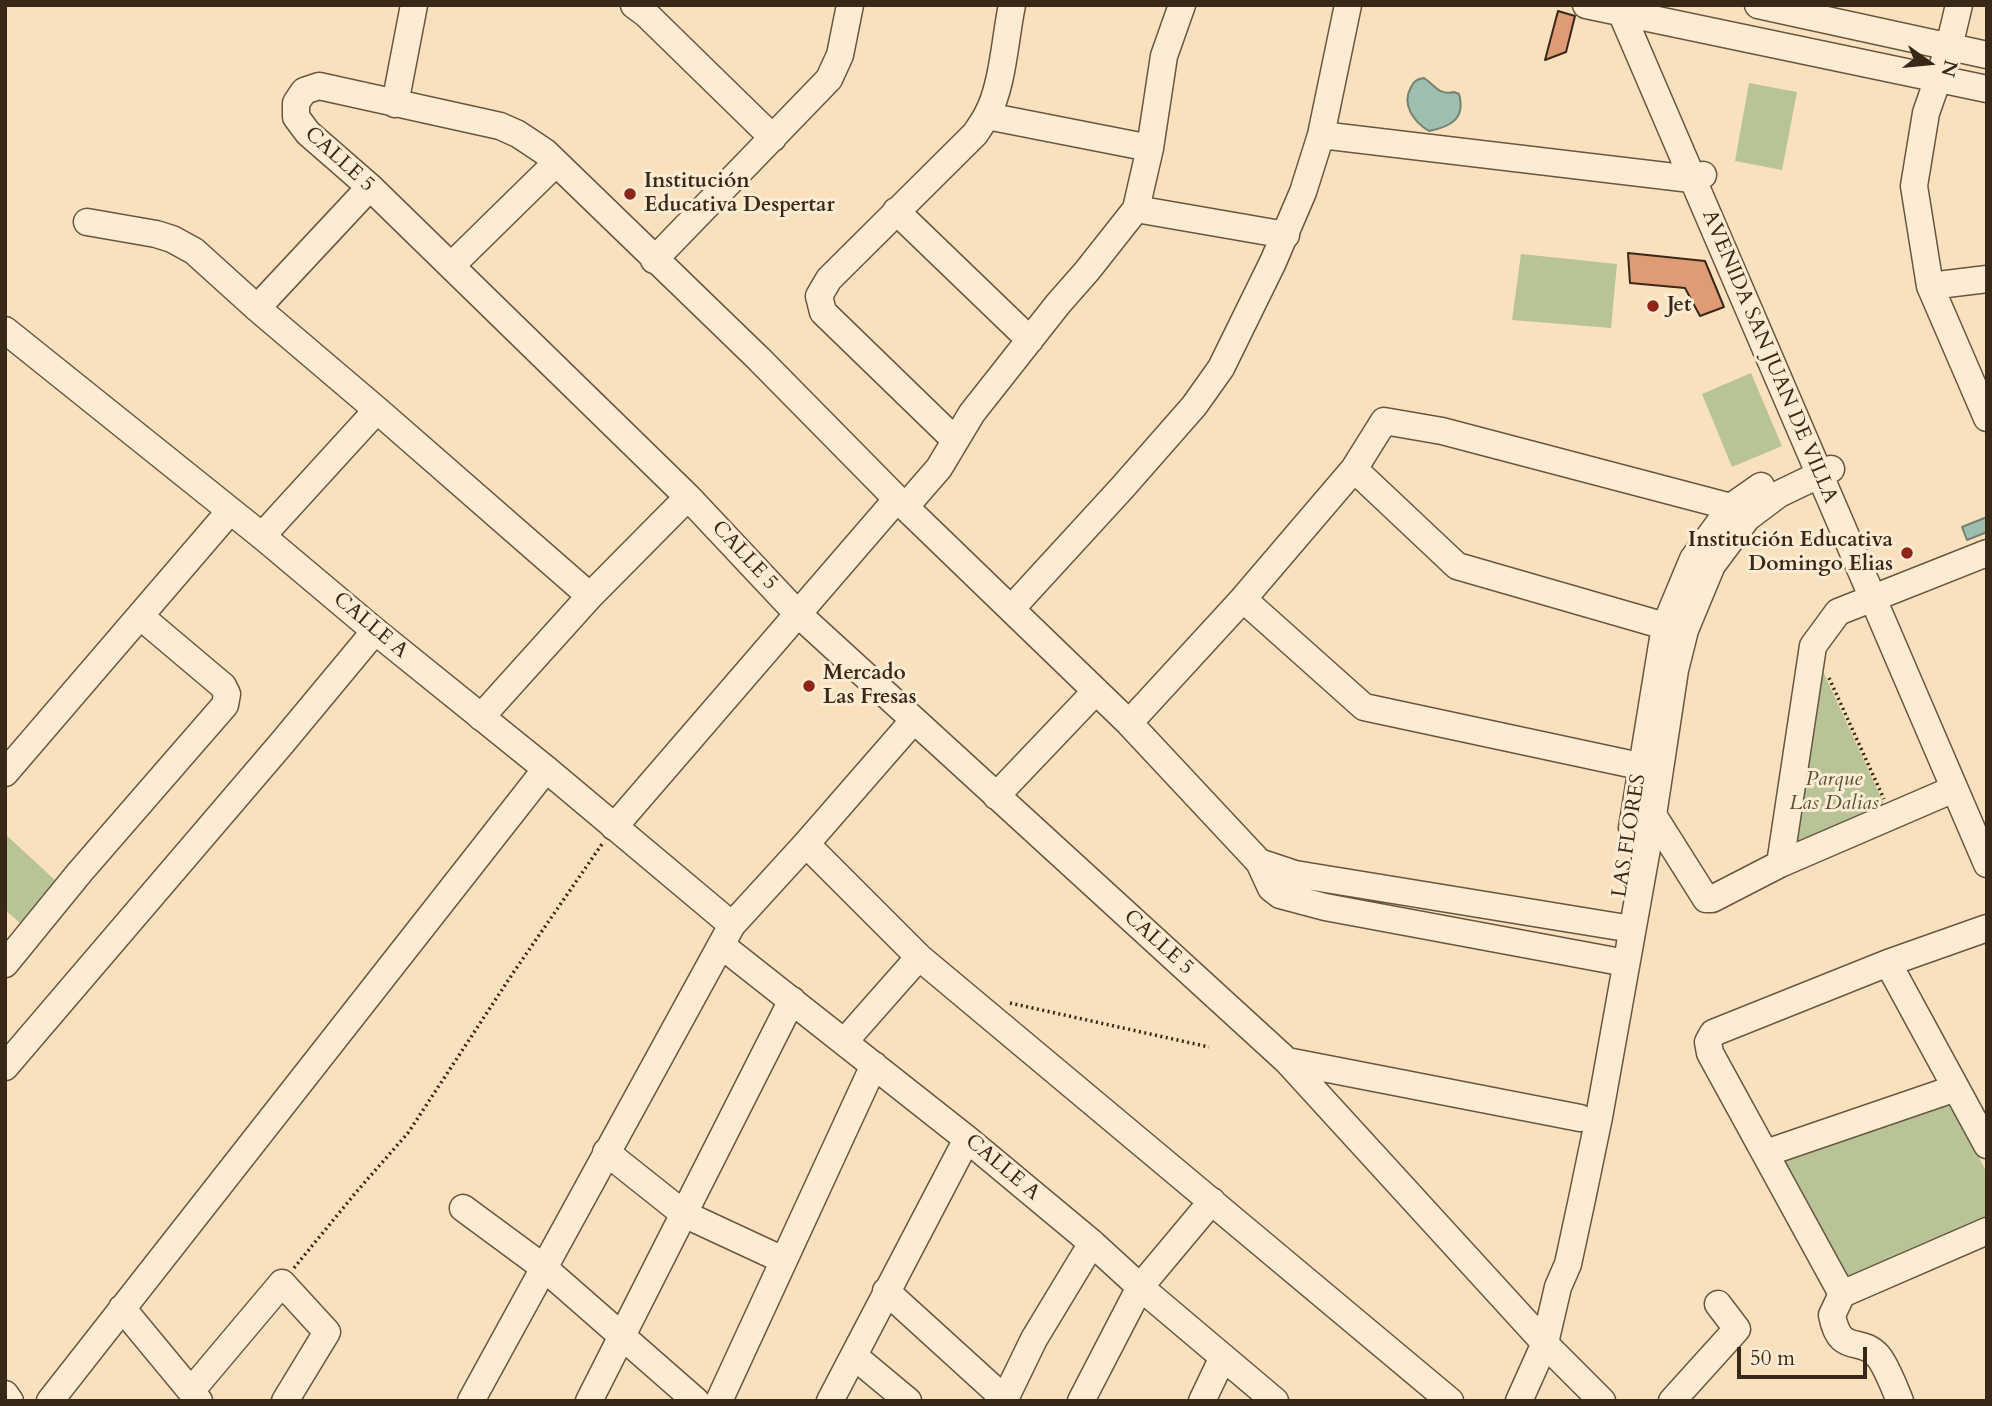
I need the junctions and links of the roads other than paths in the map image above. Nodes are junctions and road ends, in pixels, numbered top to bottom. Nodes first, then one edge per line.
1 (414, 5) edge
2 (634, 5) edge
3 (1012, 5) edge
4 (1182, 5) edge
5 (1348, 5) edge
6 (1586, 5) edge
7 (1758, 5) edge
8 (1959, 5) edge
9 (842, 10) edge
10 (1626, 10) edge
11 (1949, 47) junction
12 (1987, 54) edge
13 (1938, 79) junction
14 (1987, 89) edge
15 (395, 104) junction
16 (987, 116) junction
17 (1321, 135) junction
18 (773, 138) junction
19 (1150, 148) junction
20 (556, 163) junction
21 (1697, 177) junction
22 (370, 187) junction
23 (1136, 209) junction
24 (896, 211) junction
25 (87, 222) dead end
26 (1286, 235) junction
27 (654, 260) junction
28 (451, 266) junction
29 (1987, 279) edge
30 (1930, 286) junction
31 (257, 309) junction
32 (5, 330) edge
33 (1030, 340) junction
34 (377, 410) junction
35 (1987, 418) edge
36 (956, 440) junction
37 (1822, 465) junction
38 (1354, 469) junction
39 (688, 497) junction
40 (902, 503) junction
41 (230, 511) junction
42 (1739, 513) junction
43 (262, 536) junction
44 (1987, 553) edge
45 (590, 596) junction
46 (1878, 597) junction
47 (1243, 598) junction
48 (1011, 609) junction
49 (797, 613) junction
50 (140, 616) junction
51 (1665, 625) junction
52 (375, 631) junction
53 (1096, 691) junction
54 (481, 717) junction
55 (914, 720) junction
56 (1129, 723) junction
57 (1650, 768) junction
58 (546, 769) junction
59 (5, 773) edge
60 (1954, 789) junction
61 (996, 796) junction
62 (1653, 815) junction
63 (614, 827) junction
64 (1987, 832) edge
65 (806, 844) junction
66 (1259, 862) junction
67 (1987, 863) edge
68 (1780, 864) junction
69 (1624, 928) junction
70 (1987, 928) edge
71 (726, 935) junction
72 (919, 957) junction
73 (1619, 961) junction
74 (1888, 963) junction
75 (5, 964) edge
76 (793, 1000) junction
77 (844, 1042) junction
78 (1287, 1061) junction
79 (874, 1065) junction
80 (5, 1067) edge
81 (1956, 1088) junction
82 (1580, 1118) junction
83 (967, 1139) junction
84 (1987, 1145) edge
85 (606, 1152) junction
86 (1766, 1153) junction
87 (1212, 1201) junction
88 (463, 1208) dead end
89 (684, 1214) junction
90 (1987, 1231) edge
91 (1092, 1243) junction
92 (783, 1260) junction
93 (543, 1267) junction
94 (1140, 1287) junction
95 (1558, 1287) junction
96 (886, 1291) junction
97 (1842, 1294) junction
98 (1718, 1304) dead end
99 (122, 1308) junction
100 (622, 1335) junction
101 (1545, 1343) junction
102 (854, 1356) junction
103 (1223, 1357) junction
104 (5, 1394) edge
105 (195, 1396) edge
106 (1005, 1400) edge
107 (10, 1401) edge
108 (50, 1401) edge
109 (285, 1401) edge
110 (471, 1401) edge
111 (589, 1401) edge
112 (696, 1401) edge
113 (719, 1401) edge
114 (830, 1401) edge
115 (908, 1401) edge
116 (1081, 1401) edge
117 (1202, 1401) edge
118 (1275, 1401) edge
119 (1450, 1401) edge
120 (1519, 1401) edge
121 (1602, 1401) edge
122 (1672, 1401) edge
123 (1900, 1401) edge

1 - 15 street
2 - 18 street
3 - 16 street
4 - 19 street
5 - 17 street
6 - 10 street
7 - 11 street
8 - 11 street
9 - 18 street
10 - 13 street
10 - 21 street, AVENIDA SAN JUAN DE VILLA
11 - 12 street
11 - 13 street
13 - 14 street
13 - 30 street
15 - 20 street, CALLE 5
15 - 22 street, CALLE 5
16 - 19 street
16 - 24 street
17 - 21 street
17 - 26 street
18 - 27 street
19 - 23 street
20 - 27 street, CALLE 5
20 - 28 street
21 - 37 street, AVENIDA SAN JUAN DE VILLA
22 - 28 street, CALLE 5
22 - 31 street
23 - 26 street
23 - 33 street
24 - 33 street
24 - 36 street
25 - 31 street
26 - 48 street
27 - 40 street, CALLE 5
28 - 39 street, CALLE 5
29 - 30 street
30 - 35 street
31 - 34 street
32 - 41 street, CALLE A
33 - 36 street
34 - 43 street
34 - 45 street
36 - 40 street
37 - 42 street, LAS FLORES
37 - 46 street, AVENIDA SAN JUAN DE VILLA
38 - 42 street
38 - 47 street
38 - 51 street
39 - 45 street
39 - 49 street, CALLE 5
40 - 48 street, CALLE 5
40 - 49 street
41 - 43 street, CALLE A
41 - 50 street
42 - 51 street, LAS FLORES
42 - 57 street, LAS FLORES
43 - 52 street, CALLE A
44 - 46 street
45 - 54 street
46 - 60 street, AVENIDA SAN JUAN DE VILLA
46 - 64 street, AVENIDA SAN JUAN DE VILLA
46 - 68 street
47 - 56 street
47 - 57 street
48 - 53 street, CALLE 5
49 - 55 street, CALLE 5
49 - 63 street
50 - 59 street
50 - 75 street
51 - 57 street, LAS FLORES
52 - 54 street, CALLE A
52 - 80 street
53 - 56 street, CALLE 5
53 - 61 street
54 - 58 street, CALLE A
55 - 61 street, CALLE 5
55 - 65 street
56 - 66 street, CALLE 5
57 - 62 street, LAS FLORES
57 - 69 street, LAS FLORES
58 - 63 street, CALLE A
58 - 99 street
60 - 67 street, AVENIDA SAN JUAN DE VILLA
60 - 68 street
61 - 78 street, CALLE 5
62 - 68 street
62 - 69 street, LAS FLORES
63 - 71 street, CALLE A
65 - 71 street
65 - 72 street
66 - 69 street
66 - 73 street, CALLE 5
69 - 73 street, LAS FLORES
70 - 74 street
71 - 76 street, CALLE A
71 - 85 street
72 - 77 street
72 - 87 street
73 - 82 street, LAS FLORES
73 - 95 street, LAS FLORES
74 - 81 street
74 - 86 street
76 - 77 street, CALLE A
76 - 89 street
77 - 79 street, CALLE A
78 - 82 street
78 - 101 street, CALLE 5
79 - 83 street, CALLE A
79 - 92 street
81 - 84 street
81 - 86 street
82 - 95 street, LAS FLORES
83 - 91 street, CALLE A
83 - 96 street
85 - 89 street
85 - 93 street
86 - 97 street
87 - 94 street
87 - 119 street
88 - 93 street
89 - 92 street
89 - 100 street
90 - 97 street
91 - 94 street, CALLE A
91 - 106 street
92 - 113 street
93 - 100 street
93 - 110 street
94 - 103 street, CALLE A
94 - 116 street
95 - 101 street, LAS FLORES
96 - 102 street
96 - 106 street
97 - 123 street
98 - 122 street
99 - 105 street
99 - 108 street
100 - 111 street
100 - 112 street
101 - 120 street, LAS FLORES
101 - 121 street, CALLE 5
102 - 114 street
102 - 115 street
103 - 117 street
103 - 118 street, CALLE A
104 - 107 street
105 - 109 street

